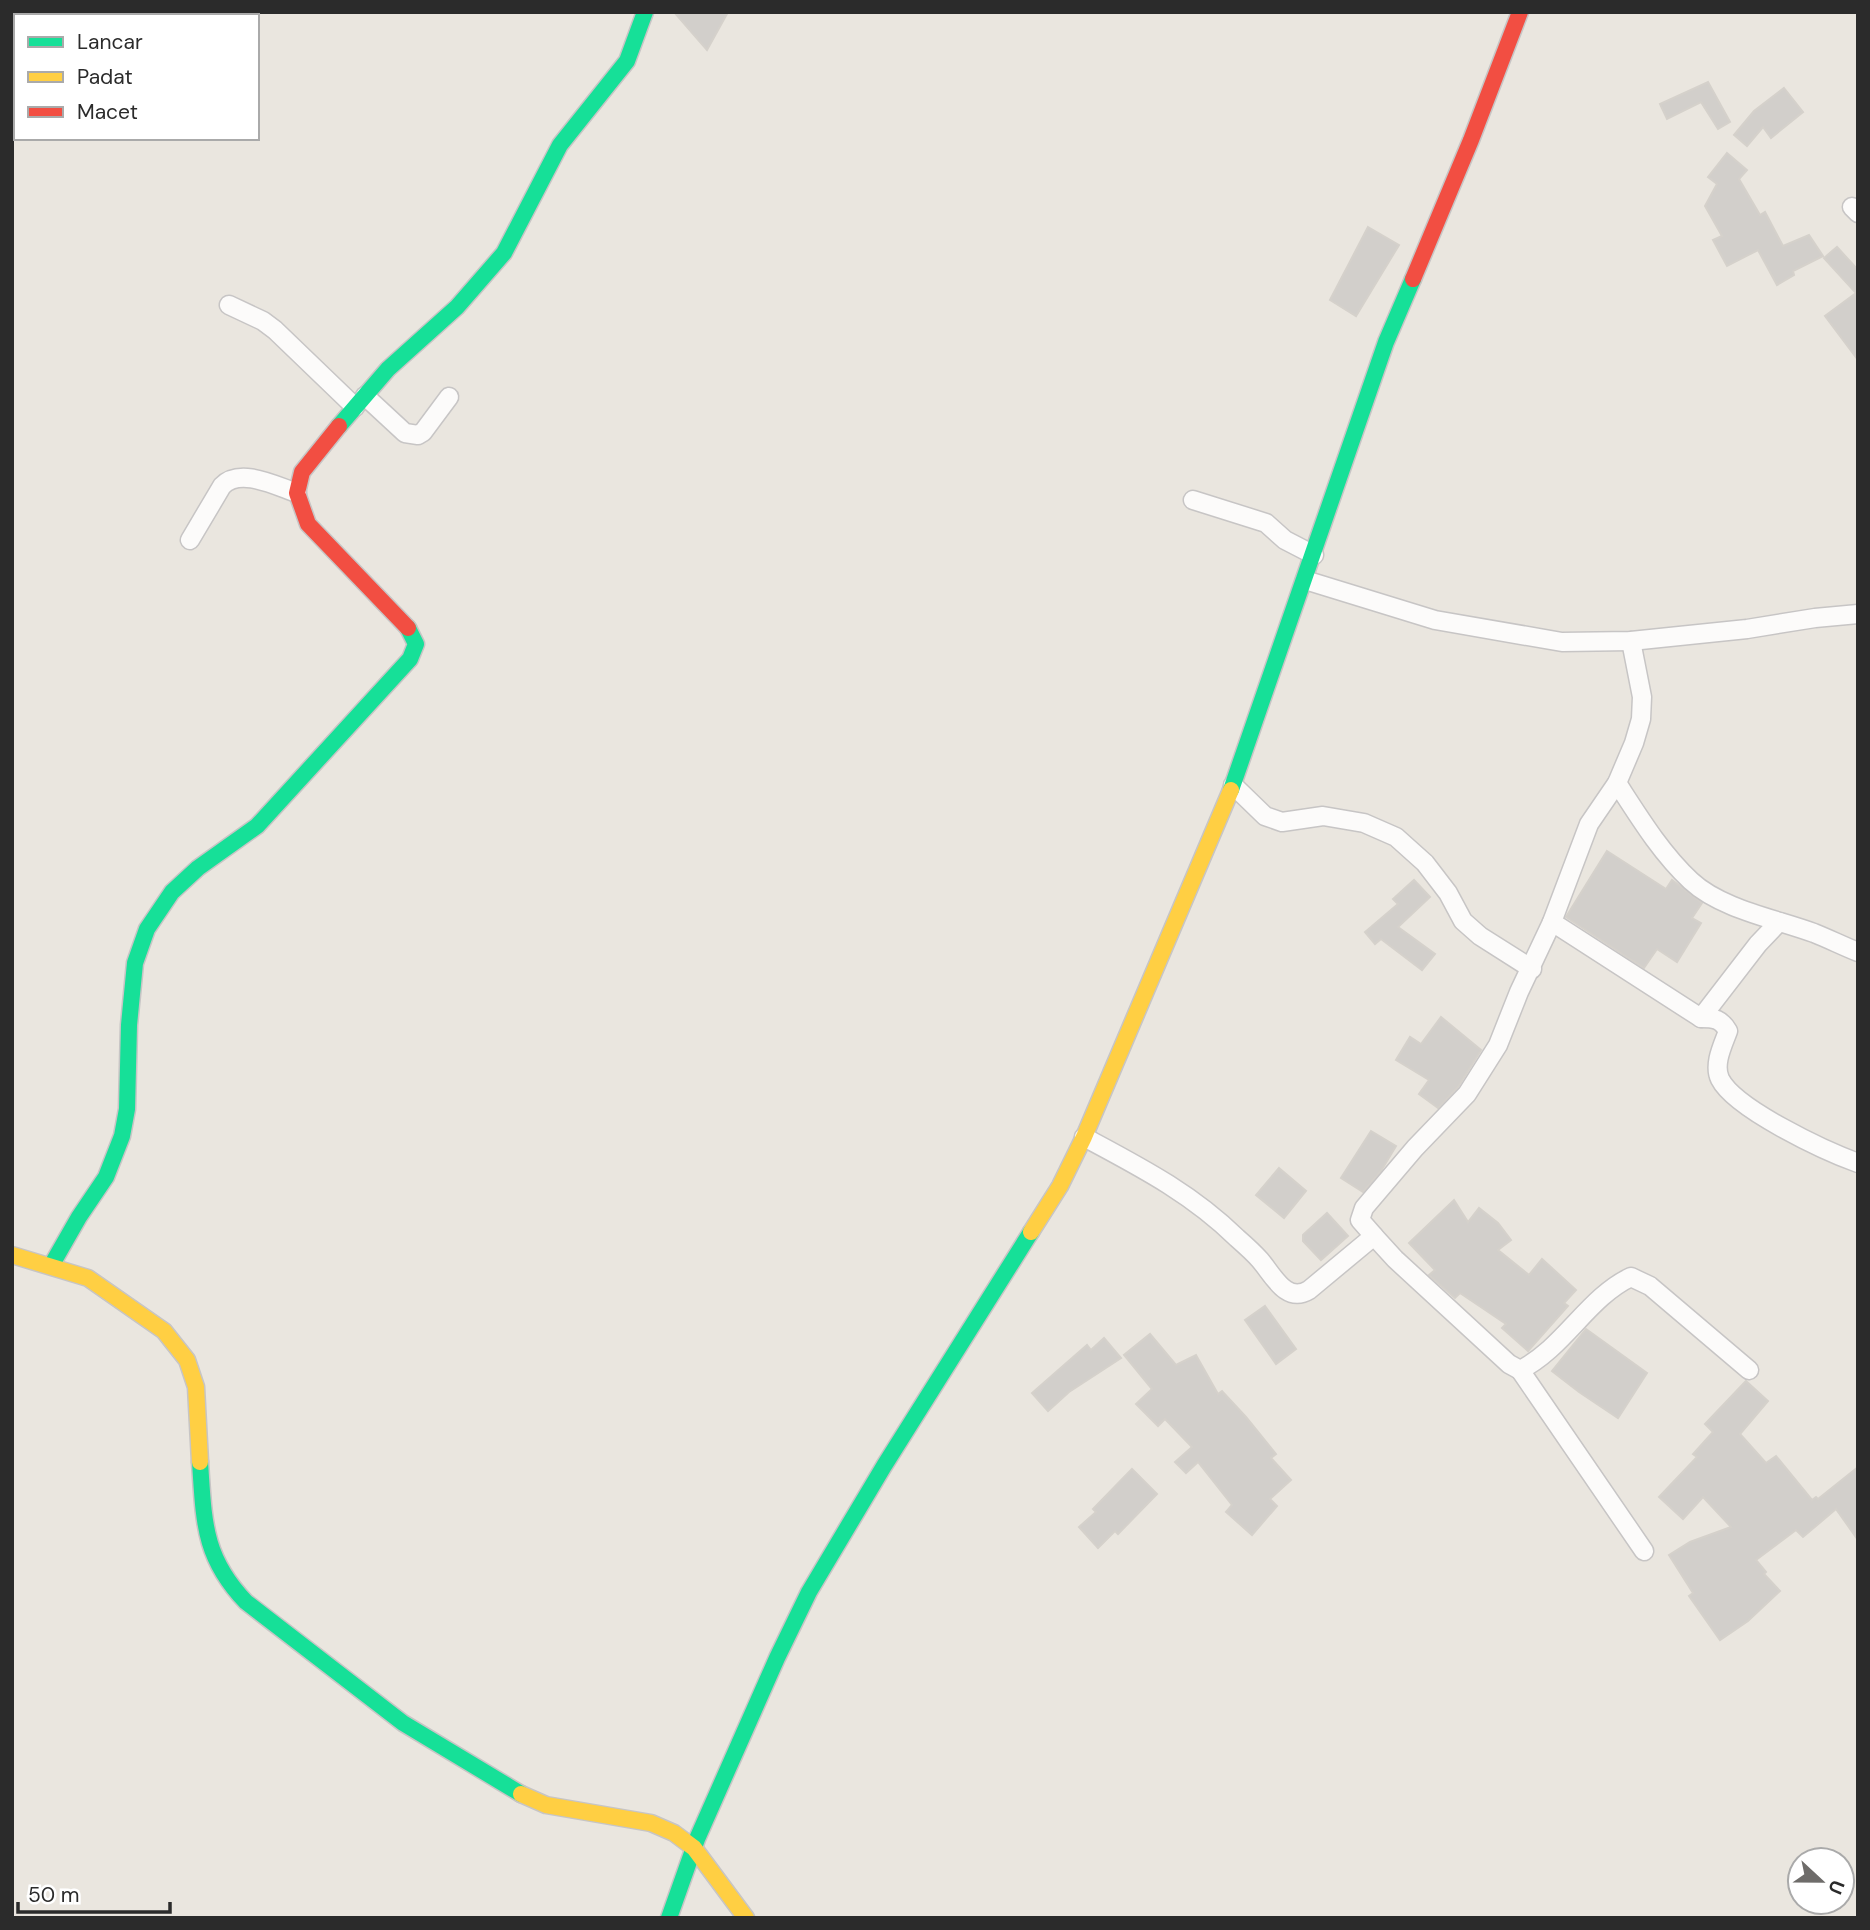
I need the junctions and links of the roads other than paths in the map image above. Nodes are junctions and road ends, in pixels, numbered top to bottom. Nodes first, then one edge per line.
1 (645, 12) edge
2 (1520, 12) edge
3 (229, 304) dead end
4 (449, 397) dead end
5 (360, 402) junction
6 (297, 493) junction
7 (1193, 500) dead end
8 (190, 540) dead end
9 (1314, 555) junction
10 (1305, 580) junction
11 (1858, 614) edge
12 (1631, 641) junction
13 (1617, 783) junction
14 (1233, 785) junction
15 (1552, 922) junction
16 (1779, 922) junction
17 (1858, 952) edge
18 (1532, 969) junction
19 (1701, 1018) junction
20 (1084, 1136) junction
21 (1858, 1163) edge
22 (1374, 1236) junction
23 (12, 1255) edge
24 (51, 1266) junction
25 (1520, 1370) junction
26 (1749, 1370) dead end
27 (1644, 1551) dead end
28 (694, 1848) junction
29 (668, 1918) edge
30 (746, 1918) edge

1 - 5 street
2 - 9 street
3 - 5 street
4 - 5 street
5 - 6 street
6 - 8 street
6 - 24 street
7 - 9 street
9 - 10 street
10 - 12 street
10 - 14 street
11 - 12 street
12 - 13 street
13 - 15 street
13 - 16 street
14 - 18 street
14 - 20 street
15 - 18 street
15 - 19 street
16 - 17 street
16 - 19 street
18 - 22 street
19 - 21 street
20 - 22 street
20 - 28 street
22 - 25 street
23 - 24 street
24 - 28 street
25 - 26 street
25 - 27 street
28 - 29 street
28 - 30 street

